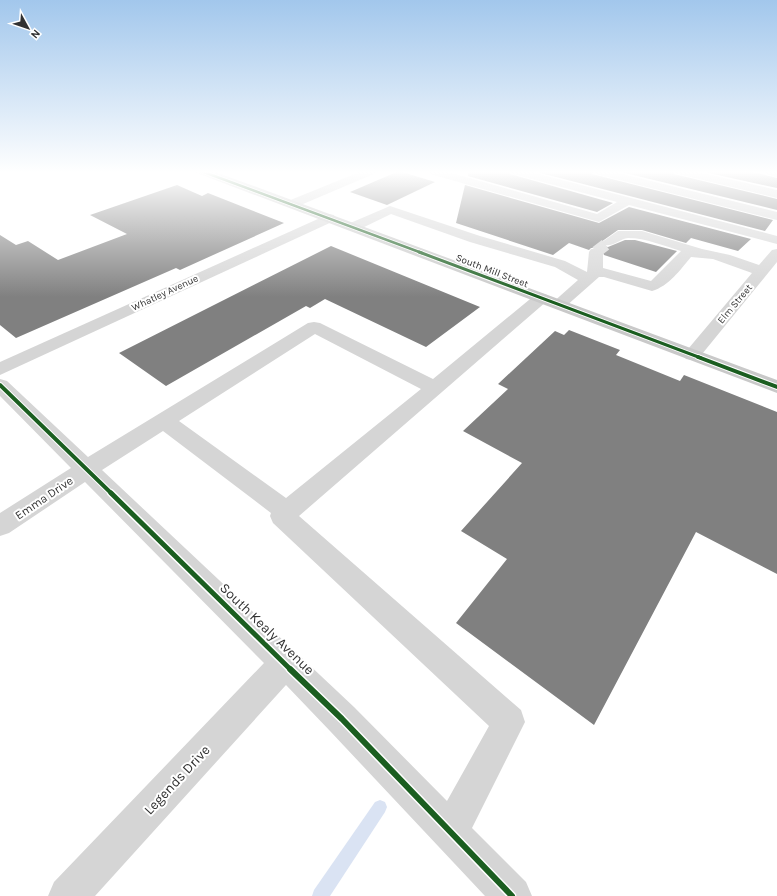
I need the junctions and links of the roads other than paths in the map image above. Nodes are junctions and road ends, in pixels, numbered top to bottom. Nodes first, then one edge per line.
1 (315, 213) edge
2 (384, 213) edge
3 (398, 213) edge
4 (581, 213) edge
5 (608, 213) edge
6 (672, 213) edge
7 (764, 213) edge
8 (777, 216) edge
9 (329, 218) junction
10 (353, 227) junction
11 (777, 240) edge
12 (609, 242) tunnel mouth
13 (596, 252) tunnel mouth
14 (697, 252) junction
15 (777, 253) edge
16 (762, 271) junction
17 (591, 276) junction
18 (541, 298) junction
19 (559, 304) junction
20 (692, 355) junction
21 (0, 369) edge
22 (0, 385) edge
23 (777, 387) edge
24 (435, 388) junction
25 (164, 421) junction
26 (87, 469) junction
27 (287, 512) junction
28 (0, 526) edge
29 (285, 663) junction
30 (450, 832) junction
31 (508, 894) edge
32 (68, 896) edge

1 - 9 main road, South Mill Street
2 - 10 street
3 - 17 street
4 - 5 street
6 - 11 street
7 - 8 street
9 - 10 main road, South Mill Street
9 - 21 street, Whatley Avenue
10 - 18 main road, South Mill Street
12 - 14 street
13 - 17 street
14 - 16 street
14 - 17 street
15 - 16 street, Elm Street
16 - 20 street, Elm Street
17 - 19 street
18 - 19 main road, South Mill Street
18 - 24 street
19 - 20 main road, South Mill Street
20 - 23 main road, South Mill Street
22 - 26 street, South Kealy Avenue
24 - 25 street, Emma Drive
24 - 27 street
25 - 26 street, Emma Drive
25 - 27 street
26 - 28 street, Emma Drive
26 - 29 street, South Kealy Avenue
27 - 30 street
29 - 30 street, South Kealy Avenue
29 - 32 street, Legends Drive
30 - 31 street, South Kealy Avenue

